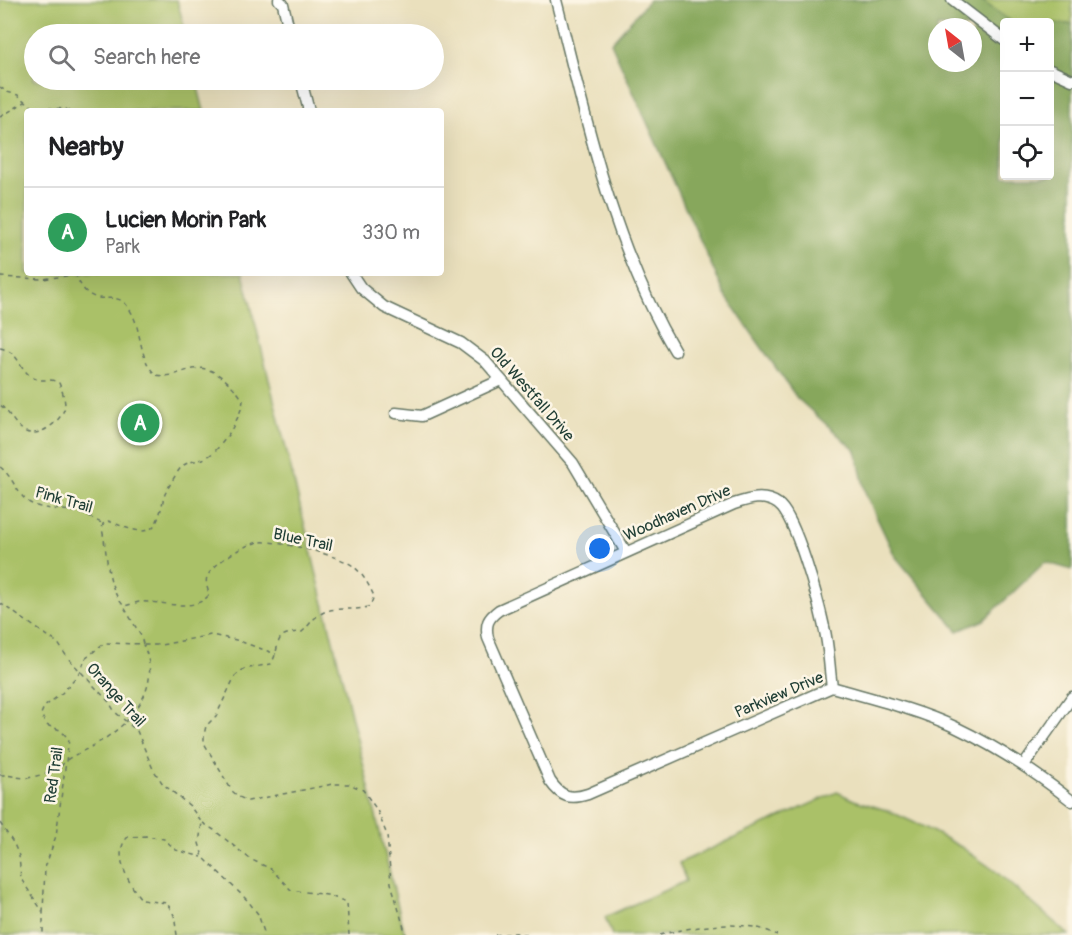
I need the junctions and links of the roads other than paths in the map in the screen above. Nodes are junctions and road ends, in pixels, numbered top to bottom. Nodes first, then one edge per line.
1 (279, 0) edge
2 (556, 0) edge
3 (952, 0) edge
4 (288, 24) edge
5 (1000, 36) edge
6 (1054, 72) edge
7 (1072, 80) edge
8 (304, 90) edge
9 (308, 108) edge
10 (353, 276) edge
11 (675, 351) dead end
12 (501, 380) junction
13 (396, 413) dead end
14 (626, 552) junction
15 (832, 687) junction
16 (1072, 697) edge
17 (1024, 765) junction
18 (557, 791) joint
19 (1072, 801) edge

1 - 4 street
2 - 11 street
3 - 5 street
6 - 7 street
8 - 9 street
10 - 12 street, Old Westfall Drive
12 - 13 street
12 - 14 street, Old Westfall Drive
14 - 15 street, Woodhaven Drive
14 - 18 street, Woodhaven Drive
15 - 17 street, Parkview Drive
15 - 18 street, Parkview Drive
16 - 17 street
17 - 19 street, Parkview Drive

